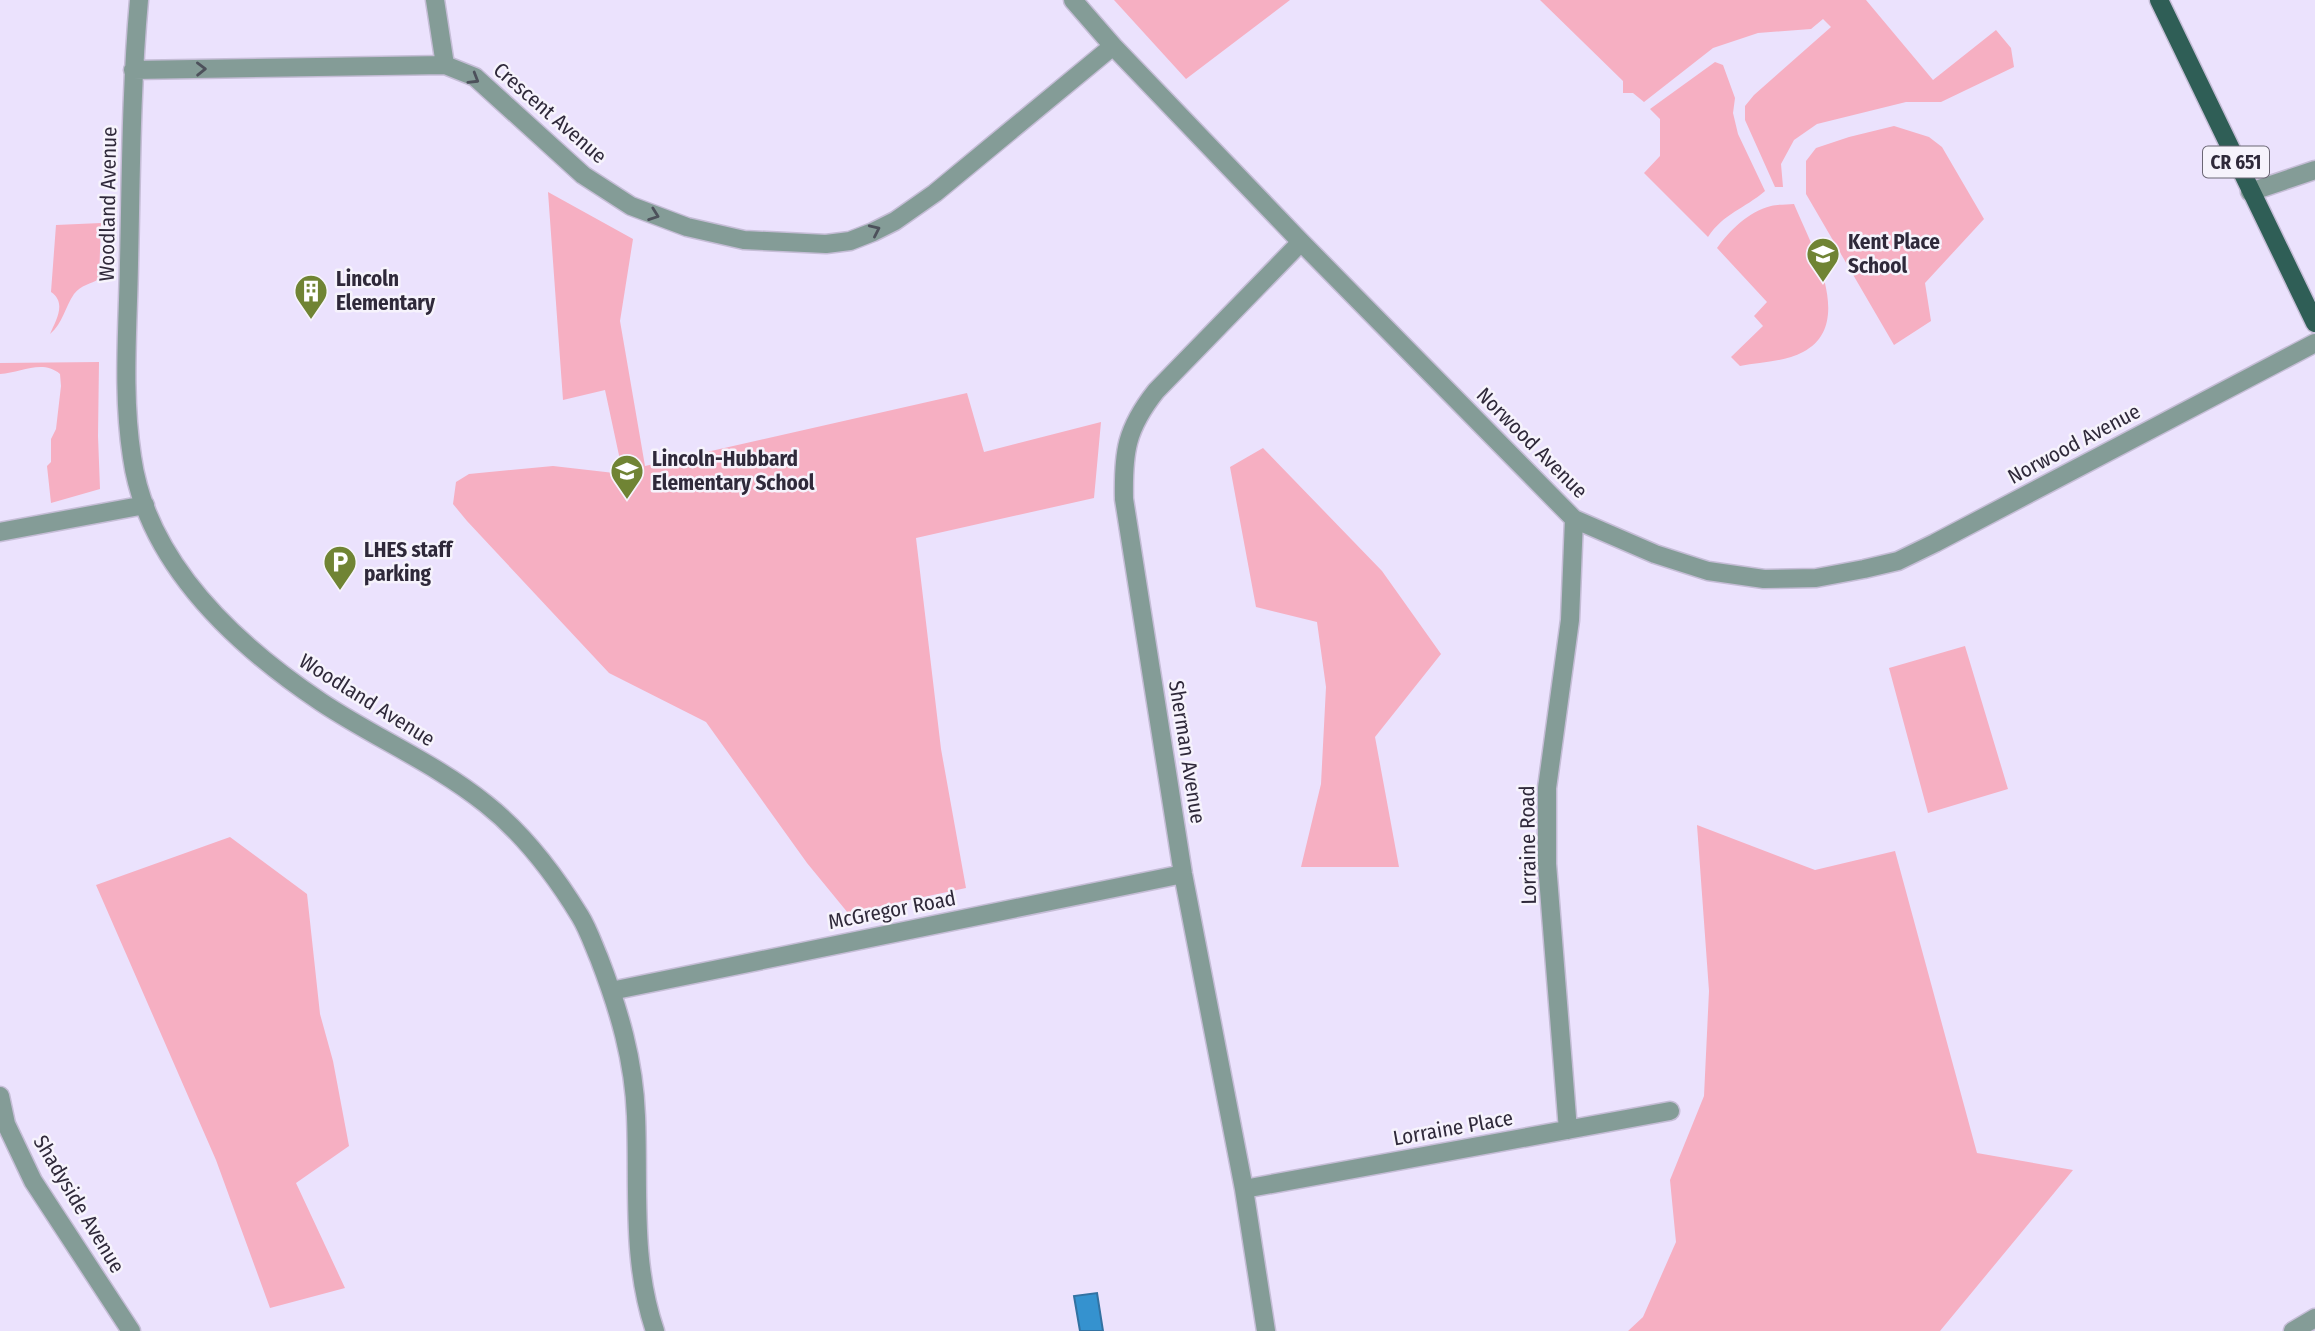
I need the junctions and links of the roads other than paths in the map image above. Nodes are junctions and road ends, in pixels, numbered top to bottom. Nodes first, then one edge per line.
1 (139, 0) edge
2 (435, 0) edge
3 (1073, 0) edge
4 (2159, 0) edge
5 (1113, 46) junction
6 (445, 65) junction
7 (133, 70) junction
8 (2315, 170) edge
9 (2250, 192) junction
10 (1301, 242) junction
11 (2315, 323) edge
12 (2315, 343) edge
13 (145, 505) junction
14 (1574, 519) junction
15 (0, 532) edge
16 (1183, 874) junction
17 (611, 991) junction
18 (0, 1096) edge
19 (1670, 1111) dead end
20 (1568, 1130) junction
21 (1244, 1189) junction
22 (2315, 1318) edge
23 (131, 1331) edge
24 (655, 1331) edge
25 (1266, 1331) edge
26 (2293, 1331) edge

1 - 7 street, Woodland Avenue
2 - 6 street
3 - 5 street, Norwood Avenue
4 - 9 main road, CR 651
6 -> 5 street, Crescent Avenue
5 - 10 street, Norwood Avenue
7 -> 6 street, Crescent Avenue
7 - 13 street, Woodland Avenue
8 - 9 street
9 - 11 main road, CR 651
10 - 14 street, Norwood Avenue
10 - 16 street, Sherman Avenue
12 - 14 street, Norwood Avenue
13 - 15 street
13 - 17 street, Woodland Avenue
14 - 20 street, Lorraine Road
16 - 17 street, McGregor Road
16 - 21 street, Sherman Avenue
17 - 24 street, Woodland Avenue
18 - 23 street, Shadyside Avenue
19 - 20 street, Lorraine Place
20 - 21 street, Lorraine Place
21 - 25 street, Sherman Avenue
22 - 26 street

